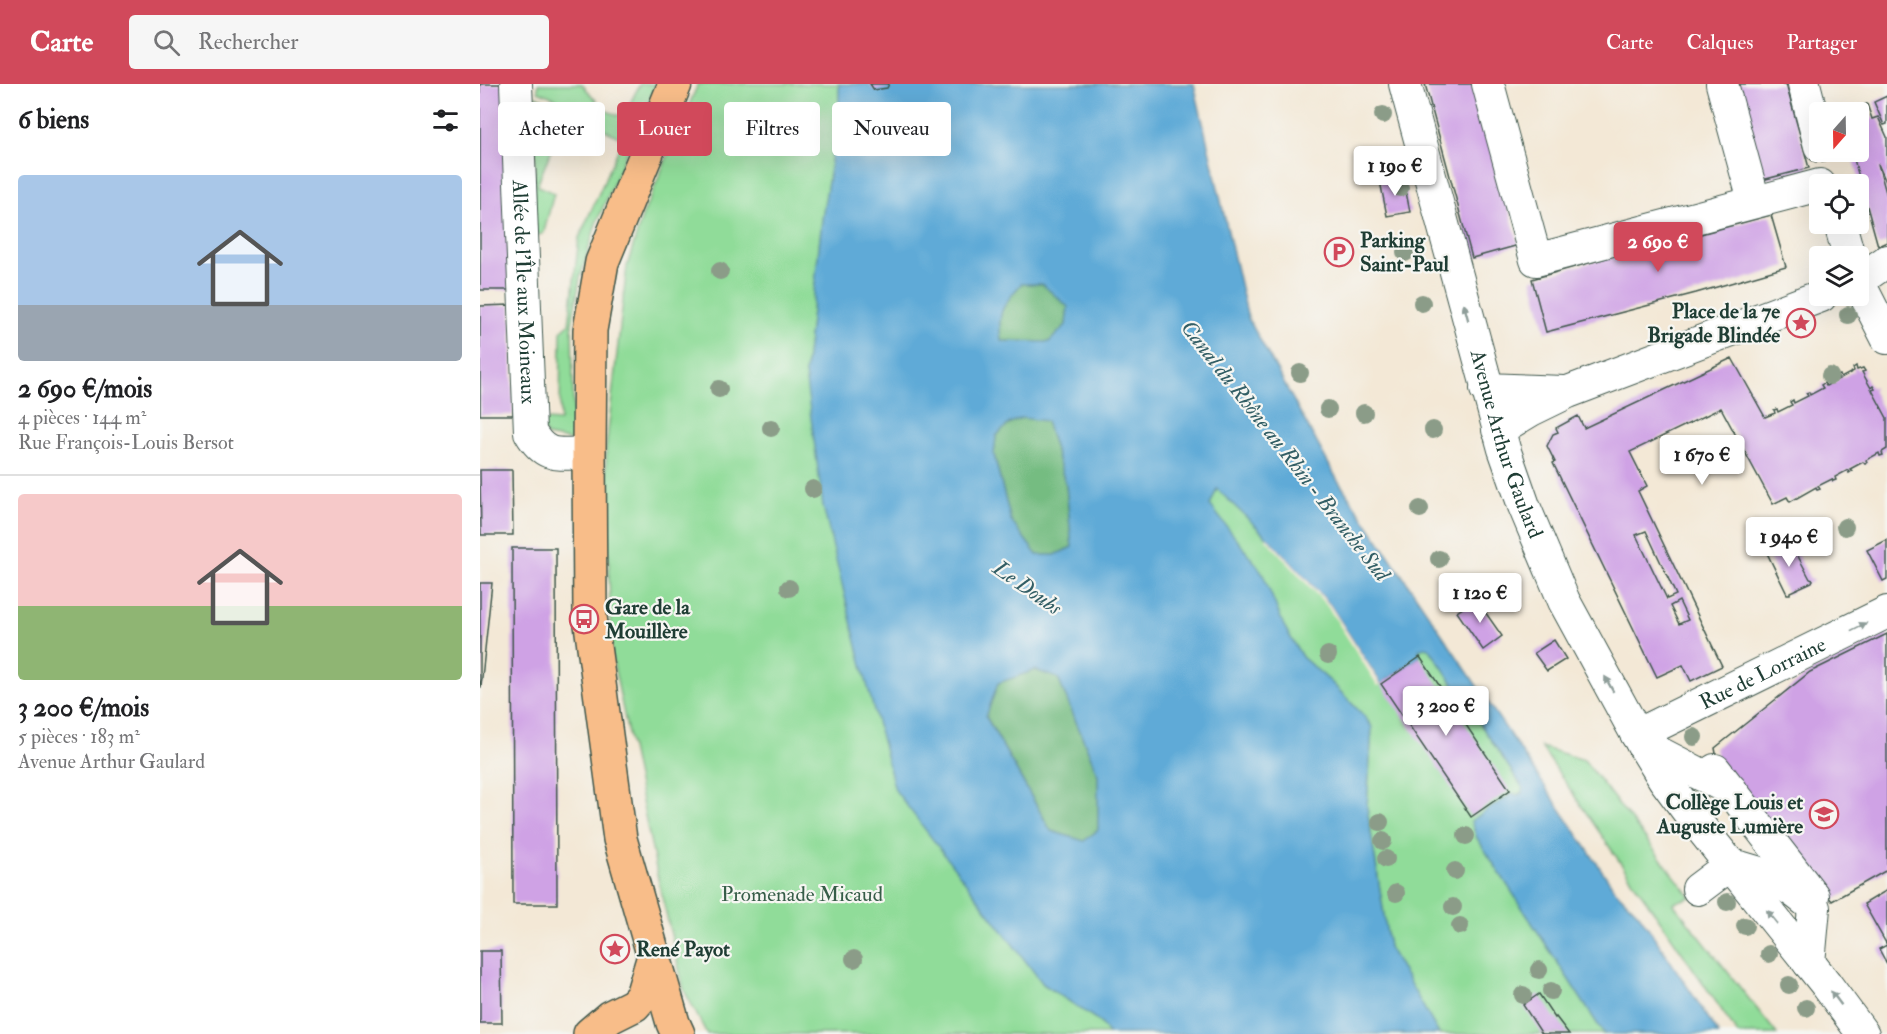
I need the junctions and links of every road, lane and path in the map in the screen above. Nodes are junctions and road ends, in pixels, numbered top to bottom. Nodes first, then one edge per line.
1 (516, 84) edge
2 (675, 84) edge
3 (1405, 84) edge
4 (1488, 84) edge
5 (1722, 84) edge
6 (1804, 84) edge
7 (1809, 103) edge
8 (1809, 188) edge
9 (1754, 201) junction
10 (1887, 261) edge
11 (1869, 273) edge
12 (1809, 301) edge
13 (1869, 303) edge
14 (1887, 338) edge
15 (1486, 389) junction
16 (1568, 392) junction
17 (1498, 430) junction
18 (588, 453) junction
19 (1887, 612) edge
20 (1640, 740) junction
21 (1664, 779) junction
22 (1693, 818) junction
23 (1757, 824) junction
24 (1783, 856) junction
25 (1730, 865) junction
26 (1698, 889) dead end
27 (1815, 902) junction
28 (654, 956) junction
29 (1809, 963) junction
30 (667, 1030) edge
31 (590, 1034) edge
32 (1863, 1034) edge

1 - 18 street, Allée de l'Île aux Moineaux
2 - 18 main road
15 -> 3 street, Avenue Arthur Gaulard
4 - 9 street
5 - 9 street
6 - 7 street
8 - 9 street
10 - 11 street
12 - 16 street
13 - 14 street
15 - 16 street
15 - 17 street, Avenue Arthur Gaulard
16 - 17 street
20 -> 17 street, Avenue Arthur Gaulard
18 - 28 main road
20 -> 19 street, Rue de Lorraine
20 - 21 street, Avenue Arthur Gaulard
20 - 23 street
21 - 22 street, Avenue Arthur Gaulard
21 - 23 street
22 - 24 street
22 - 25 street, Avenue Arthur Gaulard
23 - 24 street
24 - 27 street
25 - 26 street
25 - 27 street
29 -> 25 street, Avenue Arthur Gaulard
27 - 29 street
28 - 30 main road
28 - 31 main road
32 -> 29 street, Avenue Arthur Gaulard

